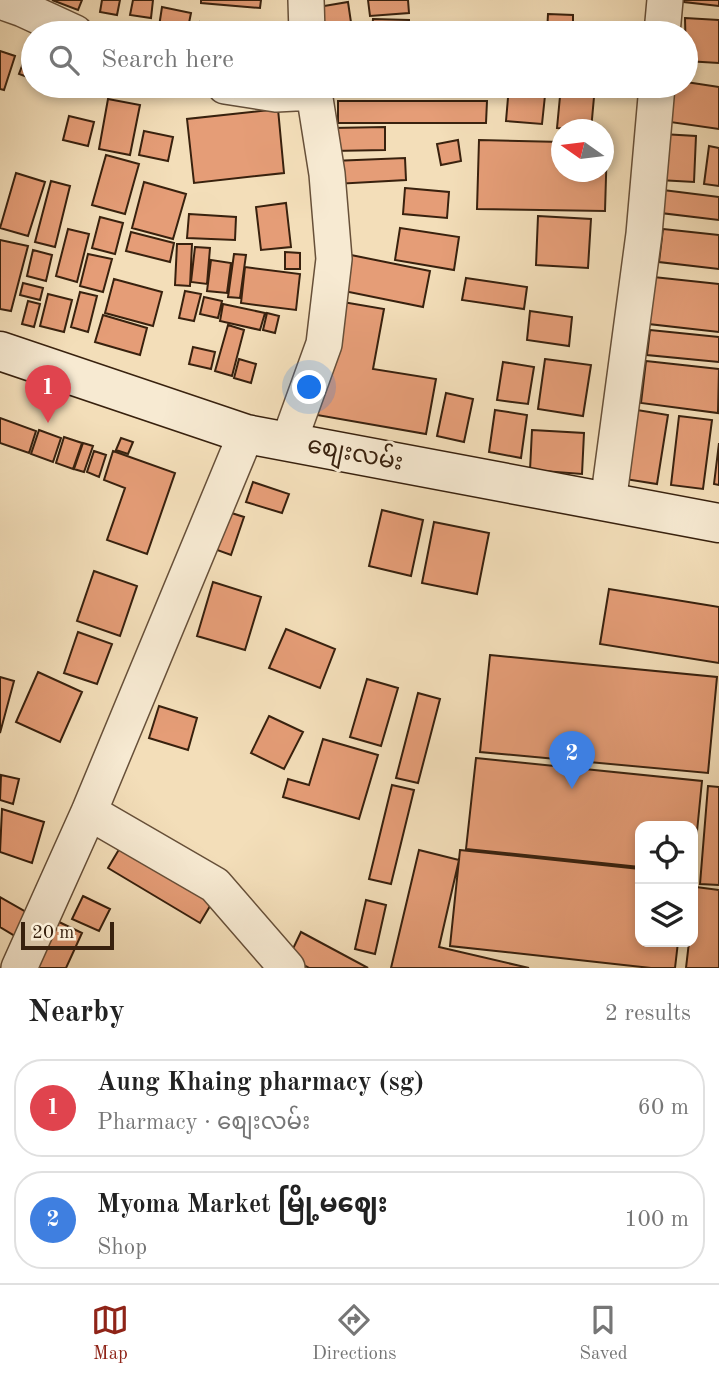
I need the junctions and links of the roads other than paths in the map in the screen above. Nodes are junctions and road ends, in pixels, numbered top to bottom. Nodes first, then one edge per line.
1 (306, 0) edge
2 (665, 0) edge
3 (0, 1) edge
4 (49, 21) edge
5 (307, 21) edge
6 (663, 21) edge
7 (314, 98) edge
8 (656, 98) edge
9 (0, 351) edge
10 (246, 434) junction
11 (289, 441) junction
12 (608, 503) junction
13 (719, 523) edge
14 (89, 813) junction
15 (13, 962) edge
16 (287, 968) edge

1 - 5 street
2 - 6 street
3 - 4 street
7 - 11 street
8 - 12 street
9 - 10 main road, စျေးလမ်း
10 - 11 main road, စျေးလမ်း
10 - 14 street
11 - 12 main road, စျေးလမ်း
12 - 13 main road, စျေးလမ်း
14 - 15 street
14 - 16 street

